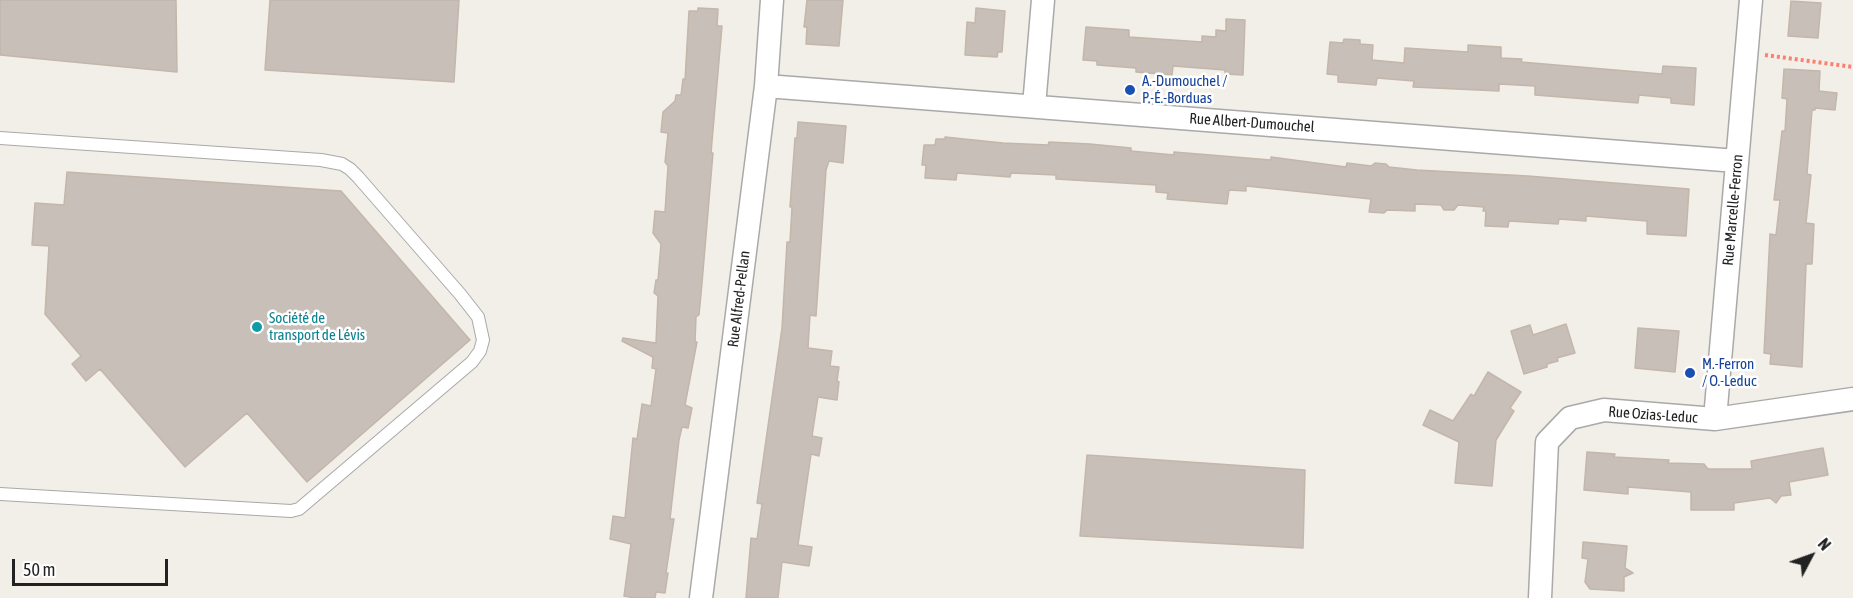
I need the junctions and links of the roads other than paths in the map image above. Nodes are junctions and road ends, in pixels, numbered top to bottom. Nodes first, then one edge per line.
1 (772, 0) edge
2 (1043, 0) edge
3 (1751, 0) edge
4 (766, 86) junction
5 (1034, 106) junction
6 (0, 138) edge
7 (1737, 161) junction
8 (1853, 399) edge
9 (1714, 419) junction
10 (0, 494) edge
11 (702, 598) edge
12 (1540, 598) edge

1 - 4 street, Rue Alfred-Pellan
2 - 5 street
3 - 7 street, Rue Marcelle-Ferron
4 - 5 street, Rue Albert-Dumouchel
4 - 11 street, Rue Alfred-Pellan
5 - 7 street, Rue Albert-Dumouchel
6 - 10 lane
7 - 9 street, Rue Marcelle-Ferron
8 - 9 street, Rue Ozias-Leduc
9 - 12 street, Rue Ozias-Leduc

